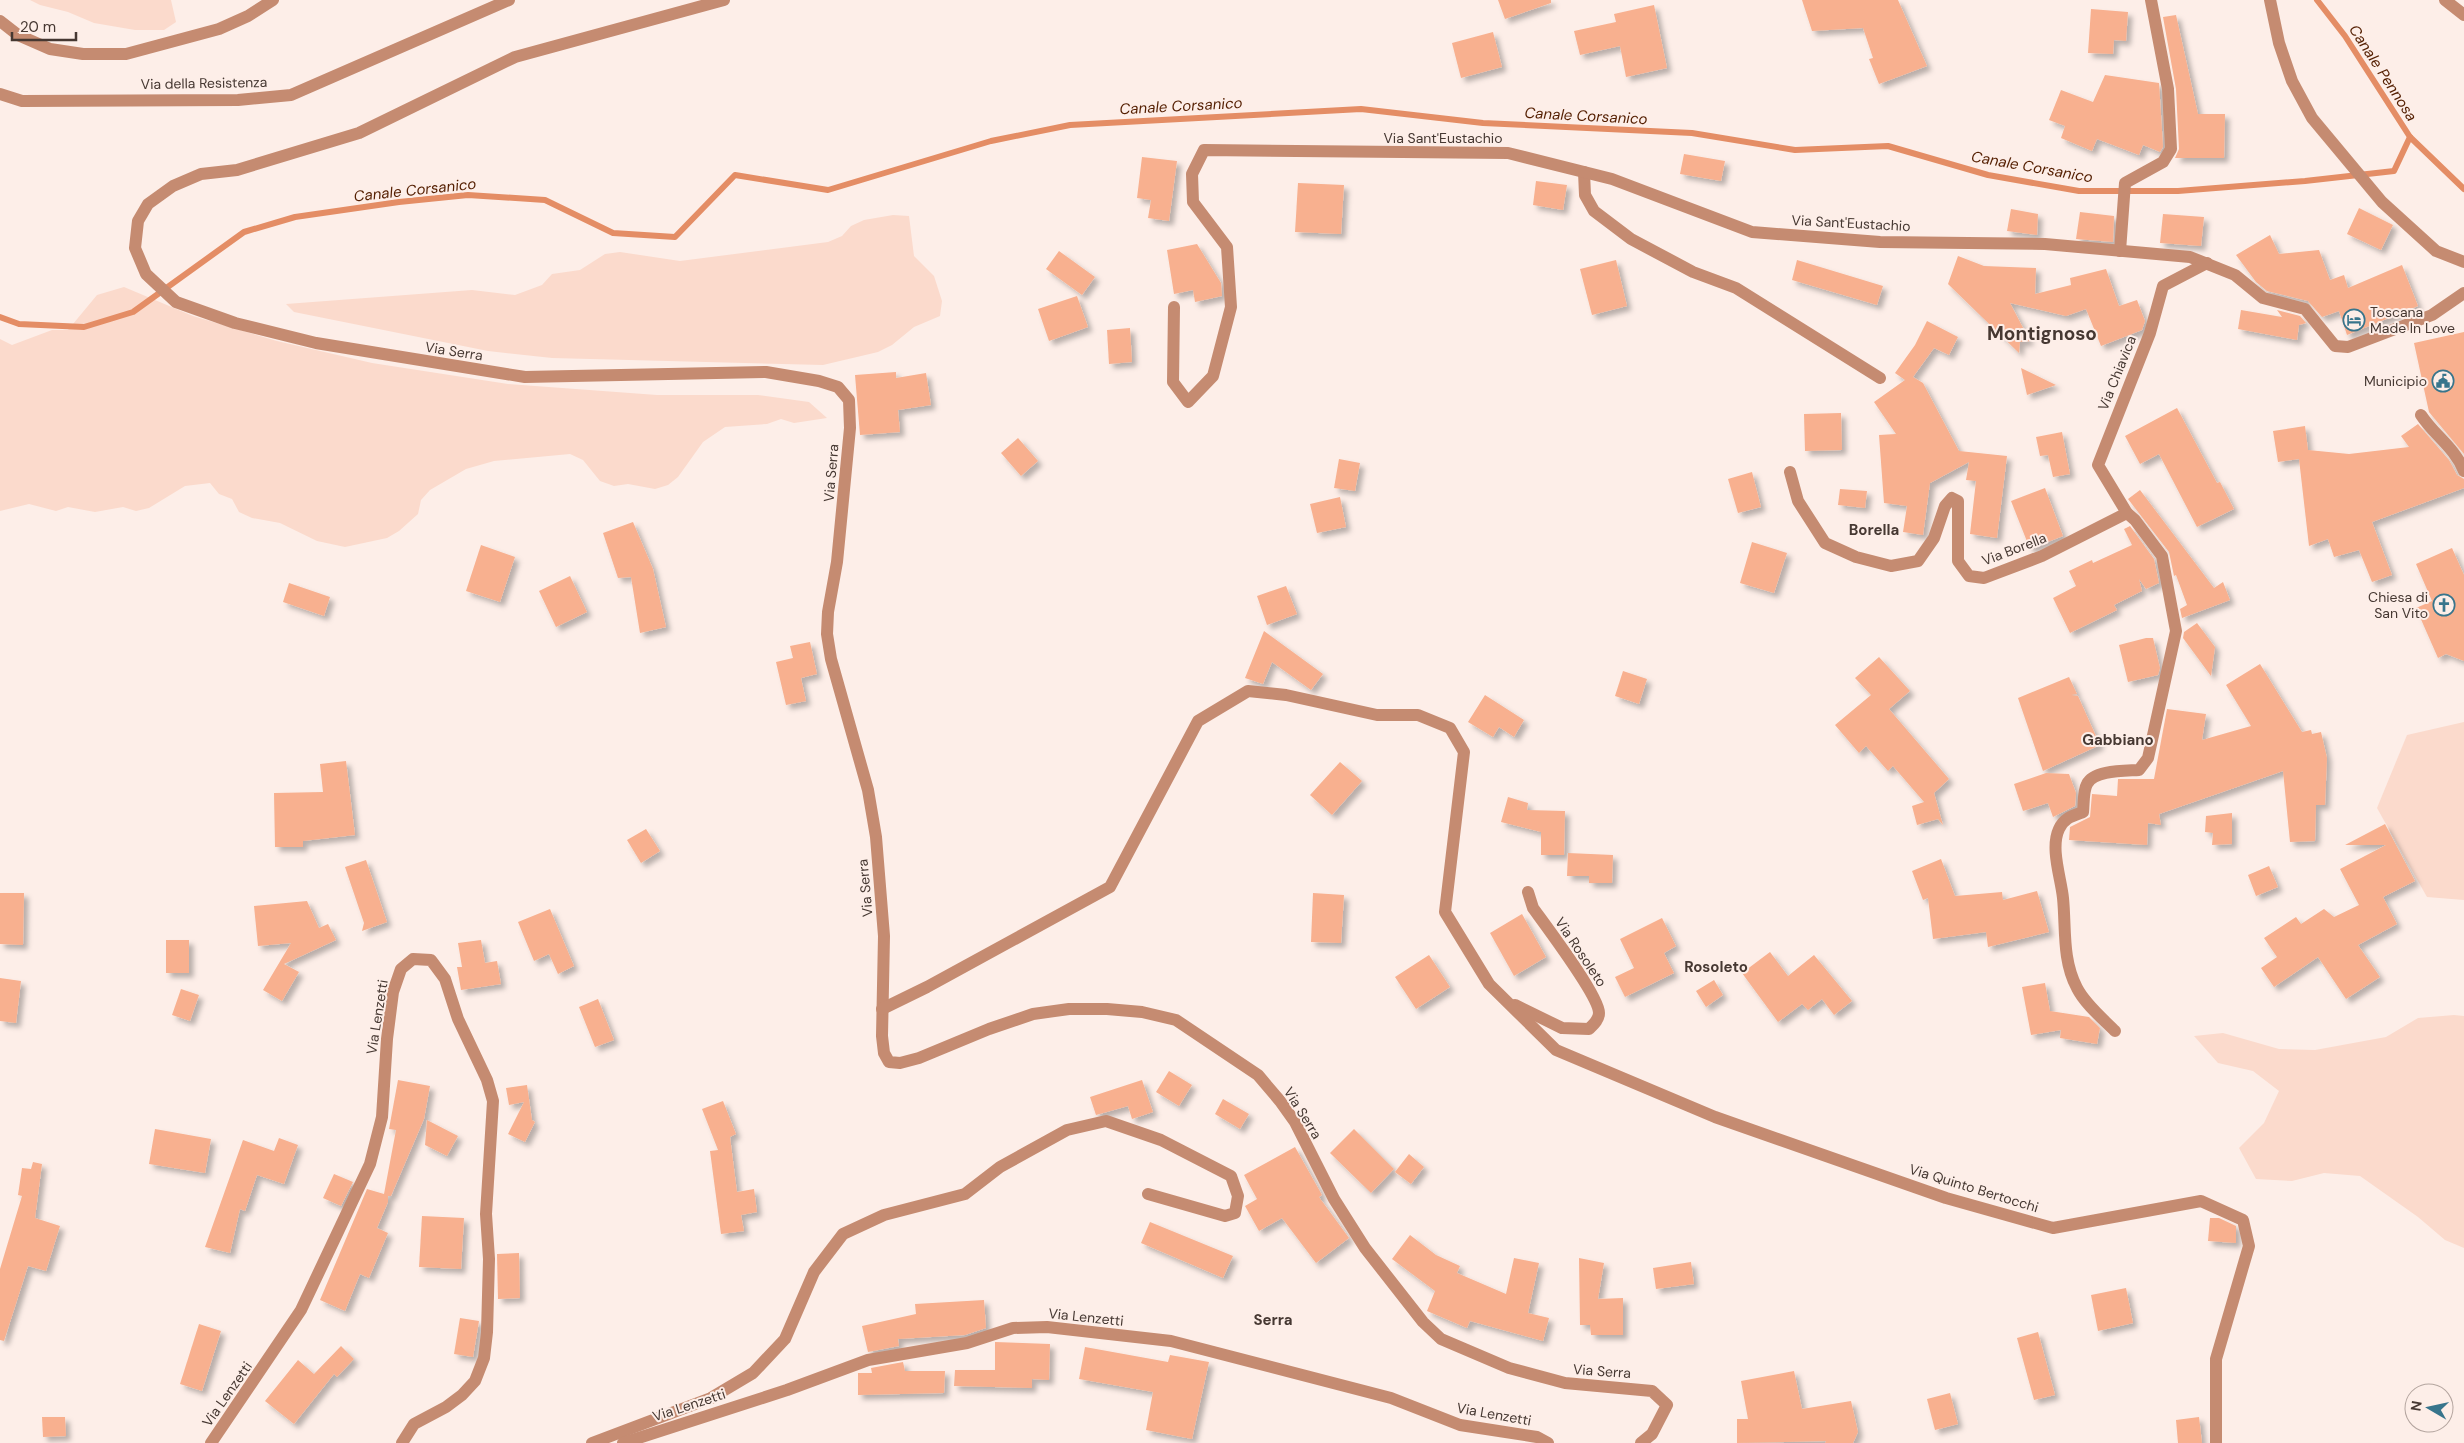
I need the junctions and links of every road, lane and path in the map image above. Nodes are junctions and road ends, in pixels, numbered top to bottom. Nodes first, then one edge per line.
1 (273, 0) edge
2 (509, 0) edge
3 (724, 0) edge
4 (2151, 0) edge
5 (2445, 0) edge
6 (2271, 1) edge
7 (2464, 15) edge
8 (0, 21) edge
9 (0, 94) edge
10 (1584, 172) junction
11 (2120, 251) junction
12 (2464, 262) edge
13 (2207, 263) junction
14 (2464, 293) edge
15 (1174, 308) dead end
16 (1880, 378) dead end
17 (2421, 415) dead end
18 (2464, 471) edge
19 (1790, 472) dead end
20 (2127, 513) junction
21 (1528, 892) dead end
22 (1506, 1001) junction
23 (882, 1009) junction
24 (2115, 1032) dead end
25 (1148, 1194) dead end
26 (211, 1443) edge
27 (402, 1443) edge
28 (592, 1443) edge
29 (623, 1443) edge
30 (1548, 1443) edge
31 (1641, 1443) edge
32 (2216, 1443) edge

1 - 8 street
2 - 9 street, Via della Resistenza
3 - 23 street, Via Serra
4 - 11 street
5 - 7 street
6 - 12 street
10 - 11 street, Via Sant'Eustachio
10 - 15 street, Via Sant'Eustachio
10 - 16 street
11 - 13 street, Via Sant'Eustachio
13 - 14 street, Via Sant'Eustachio
13 - 20 street, Via Chiavica
17 - 18 street
19 - 20 street, Via Borella
20 - 24 street
21 - 22 street, Via Rosoleto
22 - 23 street
22 - 32 street, Via Quinto Bertocchi
23 - 31 street, Via Serra
25 - 28 street
26 - 27 street, Via Lenzetti
29 - 30 street, Via Lenzetti

